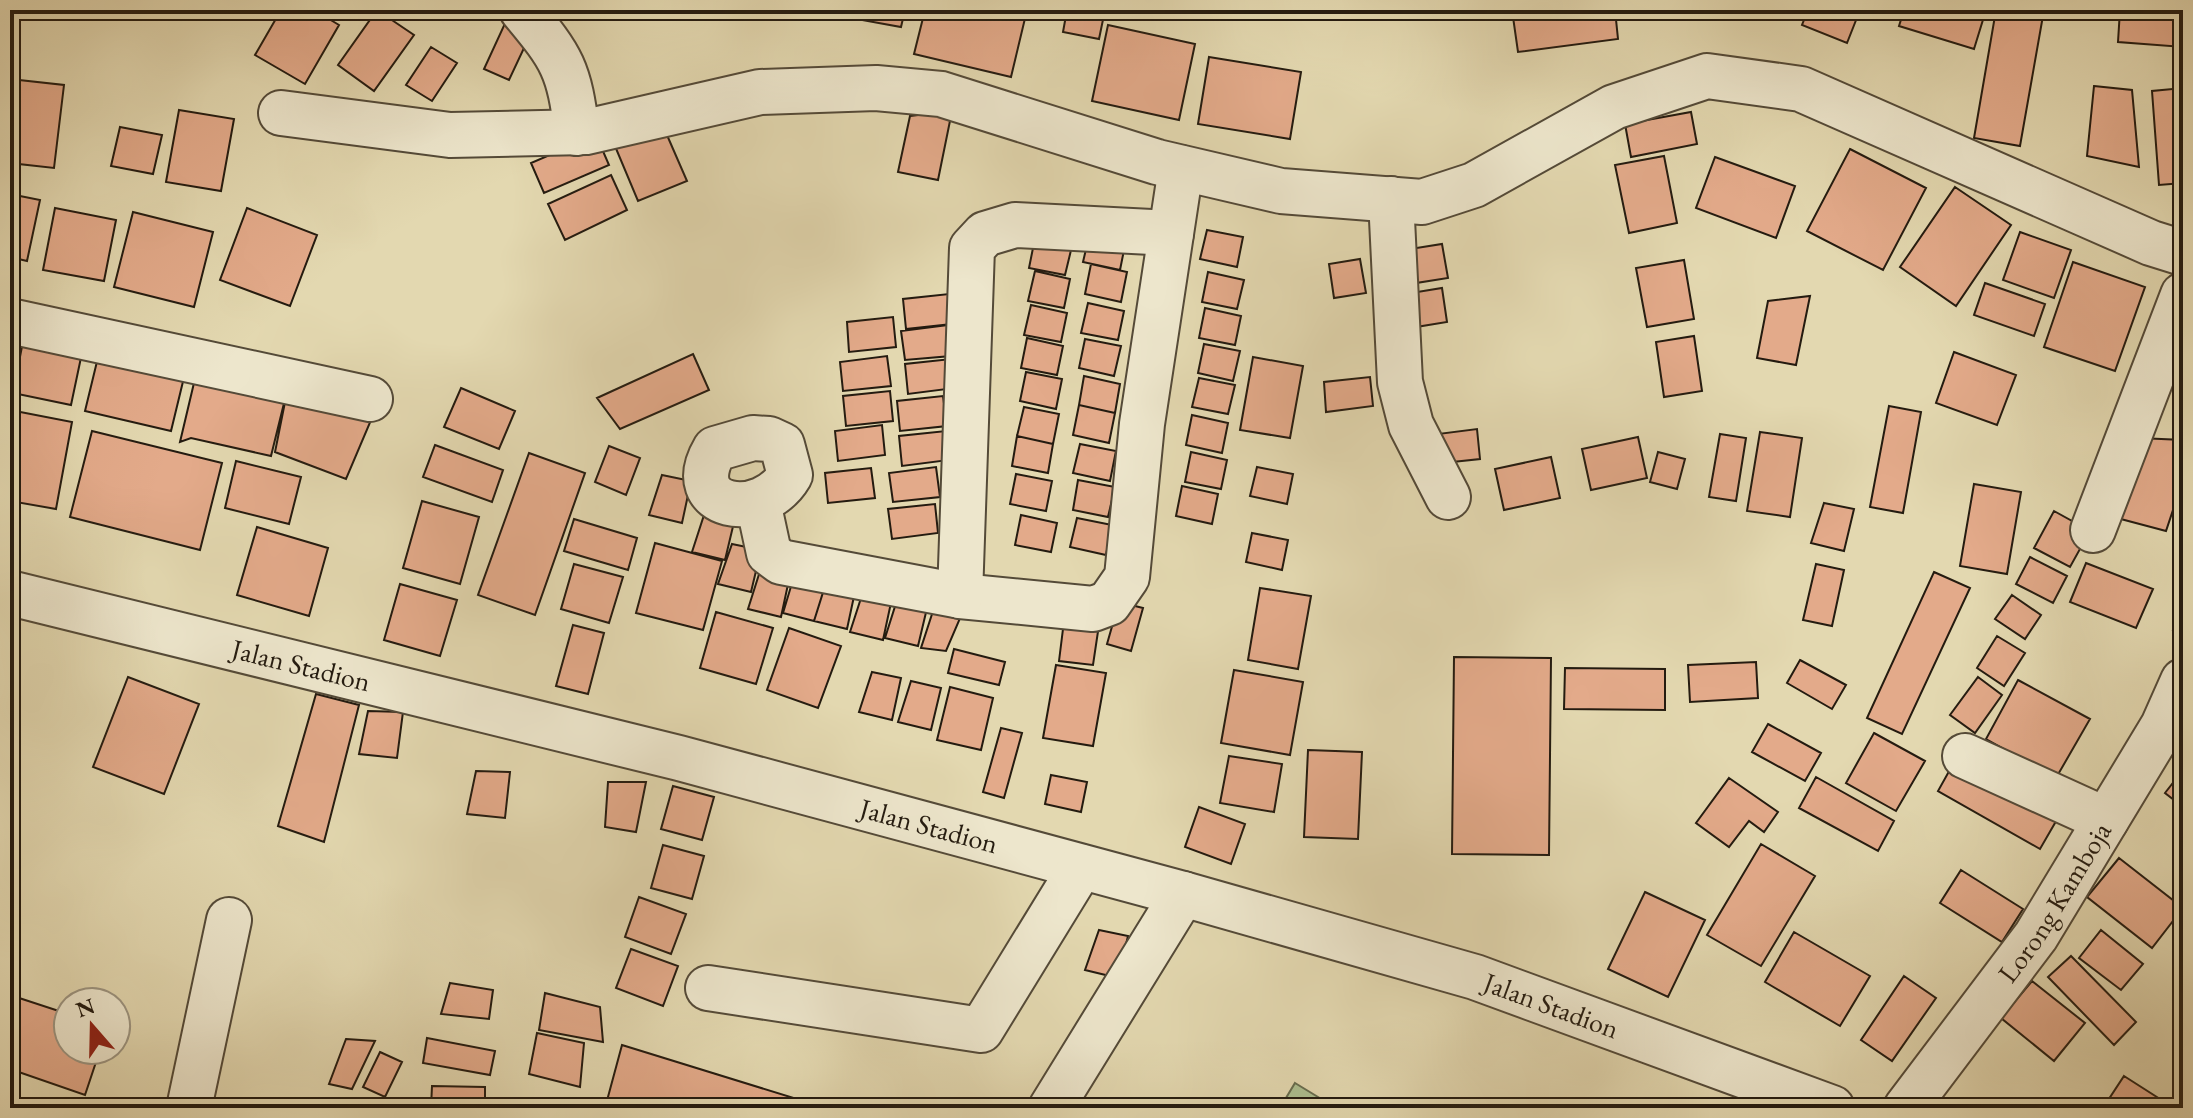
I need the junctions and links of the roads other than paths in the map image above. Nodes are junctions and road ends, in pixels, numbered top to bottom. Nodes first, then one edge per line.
1 (538, 17) edge
2 (281, 113) dead end
3 (577, 133) junction
4 (1181, 168) junction
5 (1391, 199) junction
6 (1171, 233) junction
7 (2183, 253) edge
8 (2183, 295) edge
9 (10, 321) edge
10 (370, 399) dead end
11 (1448, 497) dead end
12 (758, 502) dead end
13 (2093, 530) dead end
14 (10, 593) edge
15 (960, 596) junction
16 (2183, 681) edge
17 (1965, 756) dead end
18 (2106, 820) junction
19 (1081, 867) junction
20 (1183, 894) junction
21 (229, 920) dead end
22 (708, 988) dead end
23 (189, 1108) edge
24 (1051, 1108) edge
25 (1832, 1108) edge
26 (1906, 1108) edge

1 - 3 street
2 - 3 street
3 - 4 street
4 - 5 street
4 - 6 street
5 - 7 street
5 - 11 street
6 - 15 street
6 - 15 street
8 - 13 street
9 - 10 street
12 - 15 street
14 - 19 street, Jalan Stadion
16 - 18 street, Lorong Kamboja
17 - 18 street
18 - 26 street, Lorong Kamboja
19 - 20 street, Jalan Stadion
19 - 22 street
20 - 24 street
20 - 25 street, Jalan Stadion
21 - 23 street

